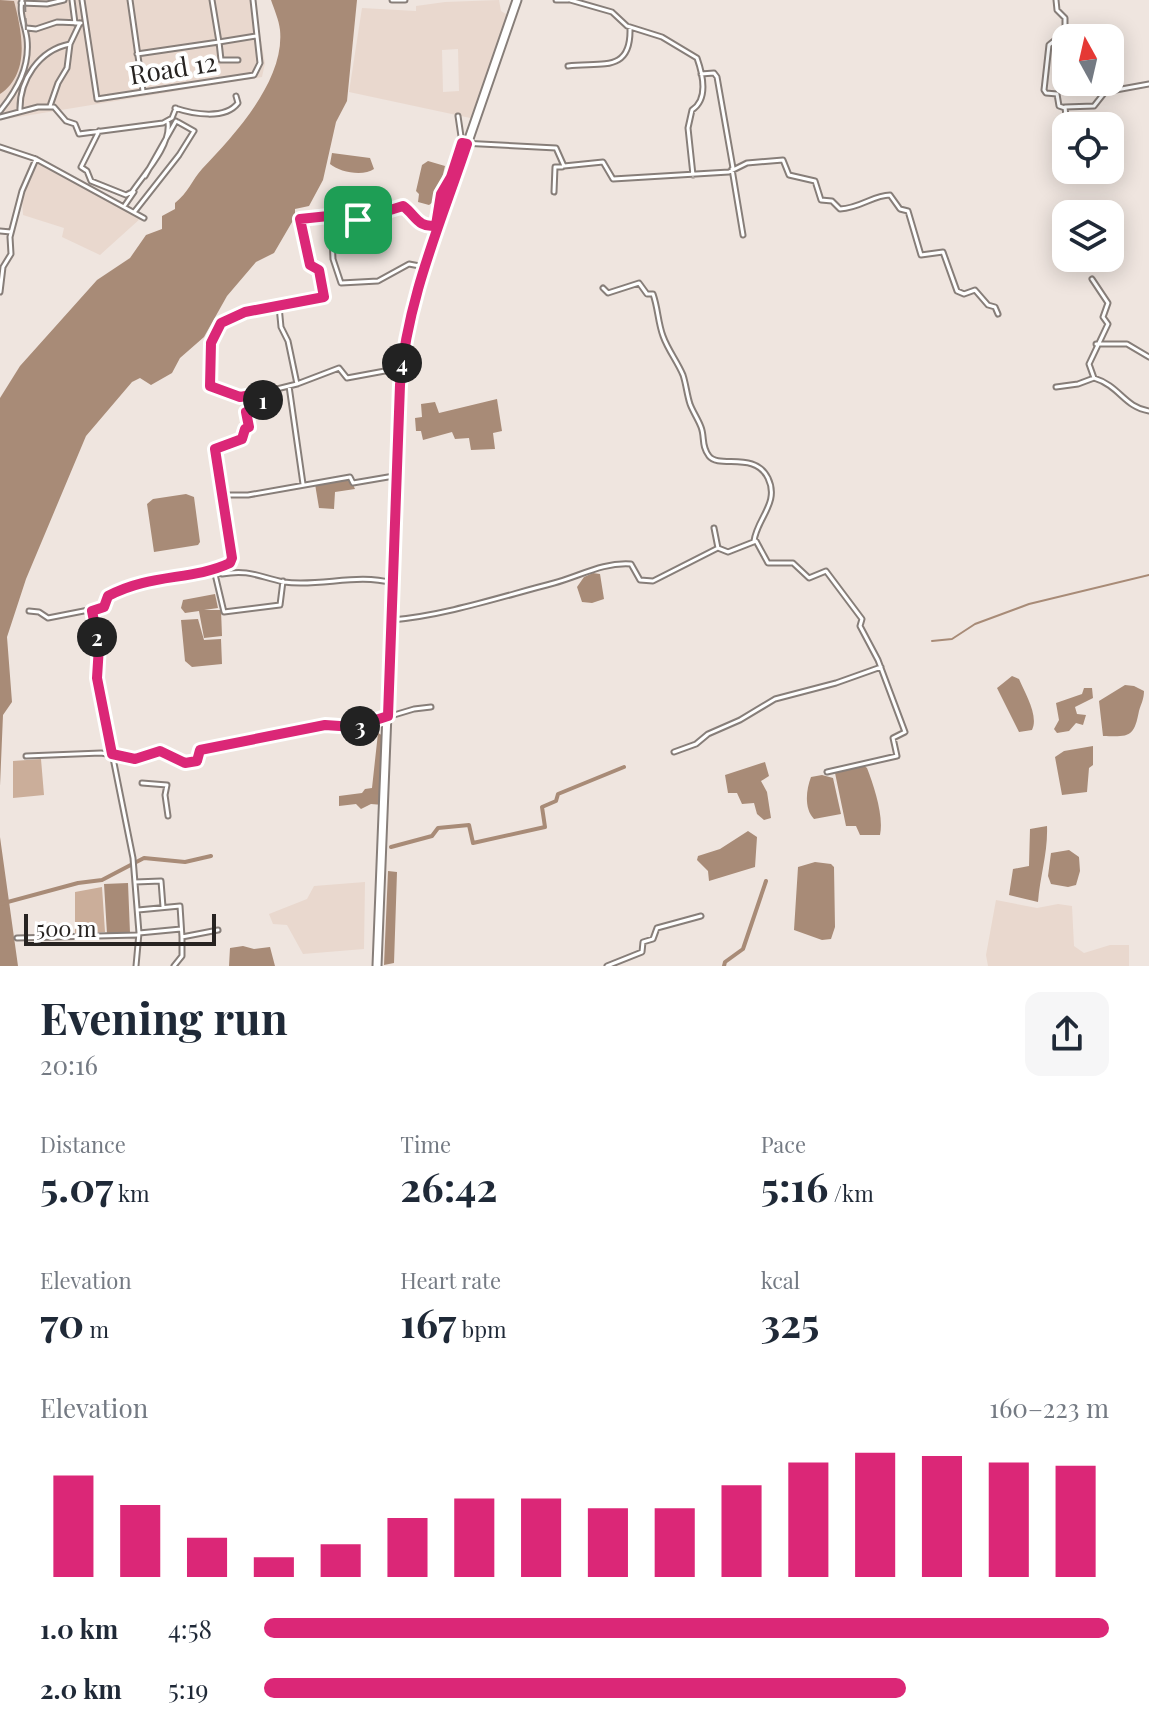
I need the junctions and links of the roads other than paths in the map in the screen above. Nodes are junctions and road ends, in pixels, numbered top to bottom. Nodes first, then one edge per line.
1 (21, 0) edge
2 (64, 0) edge
3 (72, 0) edge
4 (82, 0) edge
5 (130, 0) edge
6 (212, 0) edge
7 (253, 0) edge
8 (392, 0) edge
9 (405, 0) edge
10 (517, 0) edge
11 (556, 0) edge
12 (569, 0) edge
13 (1056, 0) edge
14 (80, 23) junction
15 (630, 27) junction
16 (27, 28) dead end
17 (256, 36) junction
18 (219, 42) junction
19 (70, 44) junction
20 (137, 54) junction
21 (238, 60) dead end
22 (568, 66) dead end
23 (701, 74) junction
24 (1149, 84) edge
25 (143, 92) junction
26 (236, 96) dead end
27 (50, 106) junction
28 (1065, 108) junction
29 (0, 111) edge
30 (20, 111) junction
31 (1065, 112) edge
32 (458, 116) dead end
33 (0, 117) edge
34 (170, 120) junction
35 (178, 122) junction
36 (99, 131) junction
37 (465, 144) junction
38 (0, 147) edge
39 (36, 159) junction
40 (565, 167) junction
41 (733, 168) junction
42 (693, 175) junction
43 (554, 192) dead end
44 (125, 205) junction
45 (135, 211) junction
46 (331, 216) junction
47 (144, 218) dead end
48 (0, 231) edge
49 (11, 232) junction
50 (743, 235) dead end
51 (425, 267) junction
52 (1092, 279) dead end
53 (603, 288) dead end
54 (0, 292) edge
55 (279, 306) junction
56 (998, 314) dead end
57 (1096, 344) junction
58 (1149, 357) edge
59 (401, 368) junction
60 (1094, 378) junction
61 (297, 384) junction
62 (289, 386) junction
63 (1056, 387) dead end
64 (262, 393) junction
65 (1149, 411) edge
66 (396, 476) junction
67 (303, 484) junction
68 (221, 495) junction
69 (714, 528) dead end
70 (754, 541) junction
71 (718, 548) junction
72 (214, 570) junction
73 (283, 581) junction
74 (392, 583) junction
75 (29, 611) dead end
76 (92, 611) junction
77 (392, 620) junction
78 (881, 667) junction
79 (431, 707) dead end
80 (388, 716) junction
81 (674, 752) dead end
82 (112, 754) junction
83 (26, 756) dead end
84 (827, 772) dead end
85 (142, 783) dead end
86 (168, 816) dead end
87 (135, 882) junction
88 (163, 907) junction
89 (138, 910) junction
90 (701, 916) dead end
91 (181, 929) junction
92 (218, 930) dead end
93 (139, 934) junction
94 (182, 937) junction
95 (17, 938) dead end
96 (136, 966) edge
97 (174, 966) edge
98 (377, 966) edge
99 (607, 966) edge

1 - 2 street
1 - 29 street
3 - 14 street
4 - 14 street
5 - 20 street
6 - 18 street
7 - 17 street
8 - 9 street
10 - 37 main road
11 - 12 street
12 - 15 street
13 - 28 street
14 - 16 street
14 - 19 street
14 - 25 street, Road 12
15 - 22 street
15 - 23 street
17 - 18 street
17 - 25 street, Road 12
18 - 20 street
18 - 21 street
19 - 27 street
19 - 30 street
20 - 25 street
23 - 41 street
23 - 42 street
24 - 28 street
26 - 34 street
27 - 30 street
27 - 36 street
28 - 31 street
30 - 33 street
32 - 37 street
34 - 35 street
34 - 36 street
34 - 36 street
35 - 44 street
35 - 45 street
37 - 40 street
37 - 46 street
37 - 51 main road
38 - 39 street
39 - 44 street
39 - 49 street
40 - 42 street
40 - 43 street
41 - 42 street
41 - 50 street
41 - 56 street
44 - 45 street
45 - 47 street
46 - 51 street
46 - 55 street
48 - 49 street
49 - 54 street
51 - 59 main road
52 - 57 street
53 - 70 street
55 - 61 street
55 - 64 street
57 - 58 street
57 - 60 street
59 - 61 street
59 - 66 main road
60 - 63 street
60 - 65 street
61 - 62 street
62 - 64 street
62 - 67 street
64 - 68 street
66 - 67 street
66 - 74 main road
67 - 68 street
68 - 72 street
69 - 71 street
70 - 71 street
70 - 78 street
71 - 77 street
72 - 73 street
72 - 73 street
72 - 76 street
73 - 74 street
74 - 77 main road
75 - 76 street
76 - 82 street
77 - 80 main road
78 - 81 street
78 - 84 street
79 - 80 street
80 - 82 street
80 - 98 main road
82 - 83 street
82 - 87 street
85 - 86 street
87 - 88 street
87 - 89 street
88 - 89 street
88 - 91 street
89 - 93 street
90 - 99 street
91 - 93 street
91 - 94 street
92 - 94 street
93 - 95 street
93 - 96 street
94 - 97 street

